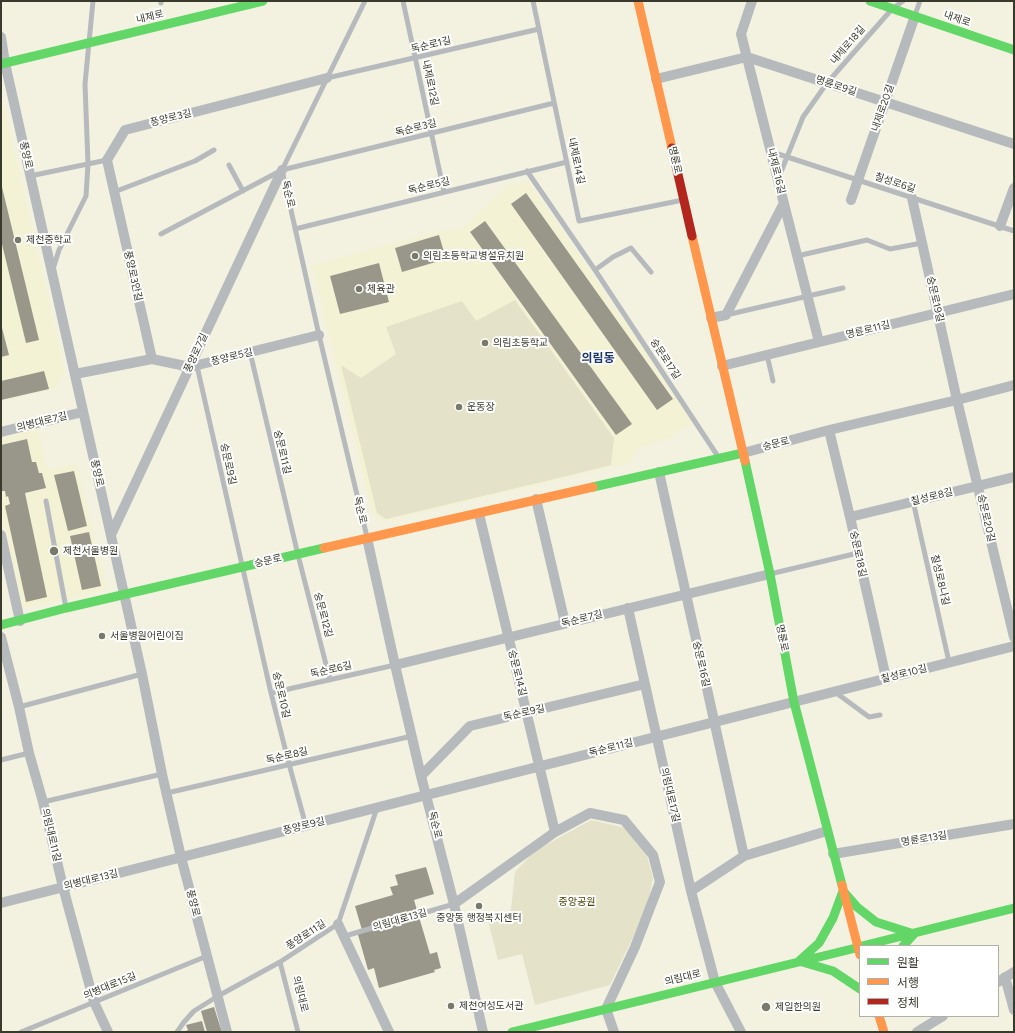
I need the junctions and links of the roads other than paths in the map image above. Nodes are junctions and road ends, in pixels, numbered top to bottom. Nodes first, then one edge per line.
1 (93, 1) edge
2 (263, 1) edge
3 (365, 1) edge
4 (403, 1) edge
5 (533, 1) edge
6 (638, 1) edge
7 (752, 1) edge
8 (870, 1) edge
9 (903, 1) edge
10 (920, 1) edge
11 (892, 8) junction
12 (915, 16) junction
13 (539, 29) junction
14 (1, 37) edge
15 (89, 43) junction
16 (1014, 50) edge
17 (747, 57) junction
18 (415, 58) junction
19 (3, 64) edge
20 (327, 78) junction
21 (656, 79) junction
22 (826, 83) junction
23 (885, 102) junction
24 (554, 103) junction
25 (431, 133) junction
26 (1014, 144) edge
27 (214, 150) dead end
28 (771, 152) junction
29 (787, 157) junction
30 (107, 160) junction
31 (567, 162) junction
32 (88, 164) junction
33 (229, 165) dead end
34 (282, 170) junction
35 (527, 172) junction
36 (30, 176) junction
37 (778, 180) junction
38 (858, 180) junction
39 (1014, 188) edge
40 (243, 191) junction
41 (114, 192) junction
42 (444, 192) junction
43 (912, 198) junction
44 (684, 200) junction
45 (851, 200) dead end
46 (784, 203) junction
47 (1000, 226) junction
48 (295, 229) junction
49 (1014, 231) edge
50 (161, 234) dead end
51 (922, 243) junction
52 (797, 256) junction
53 (595, 270) junction
54 (52, 272) junction
55 (651, 272) dead end
56 (843, 288) dead end
57 (1014, 294) edge
58 (807, 296) junction
59 (938, 313) junction
60 (726, 315) junction
61 (711, 318) junction
62 (319, 335) junction
63 (819, 342) junction
64 (250, 352) junction
65 (767, 355) junction
66 (152, 359) junction
67 (193, 366) junction
68 (722, 366) junction
69 (75, 374) junction
70 (773, 381) dead end
71 (1014, 385) edge
72 (957, 400) junction
73 (83, 412) junction
74 (829, 430) junction
75 (1, 432) edge
76 (743, 453) junction
77 (720, 458) junction
78 (659, 472) junction
79 (1014, 477) edge
80 (978, 485) junction
81 (536, 499) junction
82 (46, 501) dead end
83 (913, 502) junction
84 (479, 514) junction
85 (850, 517) junction
86 (1, 535) edge
87 (111, 535) junction
88 (367, 538) junction
89 (858, 553) junction
90 (298, 555) junction
91 (242, 567) junction
92 (770, 574) junction
93 (124, 595) junction
94 (686, 595) junction
95 (66, 608) junction
96 (628, 608) junction
97 (20, 621) junction
98 (565, 623) junction
99 (1, 626) edge
100 (1, 637) edge
101 (1014, 637) edge
102 (508, 638) junction
103 (1014, 646) edge
104 (949, 662) junction
105 (395, 665) junction
106 (142, 674) junction
107 (886, 678) junction
108 (330, 680) junction
109 (645, 684) junction
110 (834, 692) junction
111 (272, 693) junction
112 (794, 702) junction
113 (19, 707) junction
114 (526, 713) junction
115 (880, 716) dead end
116 (714, 722) junction
117 (412, 736) junction
118 (657, 737) junction
119 (29, 753) junction
120 (1, 760) edge
121 (289, 764) junction
122 (539, 766) junction
123 (162, 774) junction
124 (421, 776) junction
125 (166, 793) junction
126 (427, 795) junction
127 (43, 802) junction
128 (377, 808) junction
129 (1014, 824) edge
130 (306, 826) junction
131 (827, 831) junction
132 (555, 832) junction
133 (833, 854) junction
134 (744, 856) junction
135 (180, 857) junction
136 (63, 887) junction
137 (692, 891) junction
138 (843, 891) junction
139 (1, 903) edge
140 (454, 904) junction
141 (1014, 908) edge
142 (338, 924) junction
143 (914, 934) junction
144 (345, 936) junction
145 (874, 945) edge
146 (904, 945) edge
147 (859, 946) edge
148 (859, 949) edge
149 (207, 956) junction
150 (799, 961) junction
151 (280, 962) junction
152 (1006, 977) edge
153 (715, 982) junction
154 (859, 988) edge
155 (218, 996) junction
156 (94, 1002) junction
157 (606, 1009) junction
158 (1014, 1010) edge
159 (879, 1017) edge
160 (941, 1017) edge
161 (21, 1032) edge
162 (108, 1032) edge
163 (177, 1032) edge
164 (227, 1032) edge
165 (298, 1032) edge
166 (389, 1032) edge
167 (484, 1032) edge
168 (512, 1032) edge
169 (614, 1032) edge
170 (742, 1032) edge
171 (884, 1032) edge
172 (917, 1032) edge

1 - 15 lane
2 - 15 street, 내제로
3 - 20 lane, 독순로
4 - 18 lane, 내제로12길
5 - 13 lane, 내제로14길
6 - 21 street, 명륜로
7 - 17 street, 내제로16길
8 - 11 street, 내제로
9 - 11 lane, 내제로18길
10 - 12 lane
11 - 12 street, 내제로
11 - 22 lane, 내제로18길
12 - 16 street, 내제로
12 - 23 street, 내제로20길
13 - 18 lane, 독순로1길
13 - 24 lane, 내제로14길
14 - 19 street, 풍양로
15 - 19 street, 내제로
15 - 32 lane
17 - 21 street
17 - 22 street, 명륜로9길
17 - 28 street, 내제로16길
18 - 20 lane, 독순로1길
18 - 25 lane, 내제로12길
19 - 36 street, 풍양로
20 - 30 street, 풍양로3길
20 - 34 lane, 독순로
21 - 44 street, 명륜로
22 - 23 street, 명륜로9길
22 - 29 lane, 내제로18길
23 - 26 street, 명륜로9길
23 - 38 street, 내제로20길
24 - 25 lane, 독순로3길
24 - 31 lane, 내제로14길
25 - 34 lane, 독순로3길
25 - 42 lane, 내제로12길
27 - 41 lane
28 - 29 lane, 칠성로6길
28 - 37 street, 내제로16길
29 - 37 lane, 내제로18길
29 - 38 lane, 칠성로6길
30 - 32 lane
30 - 41 street, 풍양로3안길
31 - 35 lane, 독순로5길
31 - 44 lane, 내제로14길
32 - 36 lane
32 - 54 lane
33 - 40 lane
34 - 40 lane, 독순로3길
34 - 48 lane, 독순로
34 - 67 street, 풍양로7길
35 - 42 lane, 독순로5길
35 - 53 lane, 숭문로17길
36 - 54 street, 풍양로
37 - 46 street, 내제로16길
38 - 43 lane, 칠성로6길
38 - 45 street, 내제로20길
39 - 47 street
40 - 50 lane, 독순로3길
41 - 66 street, 풍양로3안길
42 - 48 lane, 독순로5길
43 - 47 lane, 칠성로6길
43 - 51 street, 숭문로19길
44 - 61 street, 명륜로
46 - 52 street, 내제로16길
46 - 60 street
47 - 49 lane, 칠성로6길
48 - 62 lane, 독순로
51 - 52 lane
51 - 59 street, 숭문로19길
52 - 58 street, 내제로16길
53 - 55 lane
53 - 77 lane, 숭문로17길
54 - 69 street, 풍양로
56 - 58 lane
57 - 59 street, 명륜로11길
58 - 60 lane
58 - 63 street, 내제로16길
59 - 63 street, 명륜로11길
59 - 72 street, 숭문로19길
60 - 61 street
61 - 68 street, 명륜로
62 - 64 street, 풍양로5길
62 - 88 lane, 독순로
63 - 65 street, 명륜로11길
64 - 67 street, 풍양로5길
64 - 90 lane, 숭문로11길
65 - 68 street, 명륜로11길
65 - 70 lane
66 - 67 street, 풍양로5길
66 - 69 street, 풍양로5길
67 - 87 street, 풍양로7길
67 - 91 lane, 숭문로9길
68 - 76 street, 명륜로
69 - 73 street, 풍양로
71 - 72 street, 숭문로
72 - 74 street, 숭문로
72 - 80 street, 숭문로20길
73 - 75 street, 의병대로7길
73 - 87 street, 풍양로
74 - 76 street, 숭문로
74 - 85 street, 숭문로18길
76 - 77 street, 숭문로
76 - 92 street, 명륜로
77 - 78 street, 숭문로
78 - 81 street, 숭문로
78 - 94 street, 숭문로16길
79 - 80 street, 칠성로8길
80 - 83 street, 칠성로8길
80 - 101 street, 숭문로20길
81 - 84 street, 숭문로
81 - 98 street
82 - 95 lane
83 - 85 street, 칠성로8길
83 - 104 lane, 칠성로8나길
84 - 88 street, 숭문로
84 - 102 street, 숭문로14길
85 - 89 street, 숭문로18길
86 - 97 street
87 - 93 street, 풍양로
88 - 90 street, 숭문로
88 - 105 street, 독순로
89 - 92 lane
89 - 107 street, 숭문로18길
90 - 91 street, 숭문로
90 - 108 lane, 숭문로12길
91 - 93 street, 숭문로
91 - 111 lane, 숭문로10길
92 - 94 street, 독순로7길
92 - 112 street, 명륜로
93 - 95 street, 숭문로
93 - 106 street, 풍양로
94 - 96 street, 독순로7길
94 - 116 street, 숭문로16길
95 - 97 street, 숭문로
96 - 98 street, 독순로7길
96 - 109 street, 의림대로17길
97 - 99 street, 숭문로
98 - 102 street, 독순로7길
100 - 113 street, 의림대로11길
102 - 105 street, 독순로7길
102 - 114 street, 숭문로14길
103 - 104 street, 칠성로10길
104 - 107 street, 칠성로10길
105 - 108 lane, 독순로6길
105 - 117 street, 독순로
106 - 113 lane
106 - 123 street, 풍양로
107 - 110 street, 칠성로10길
108 - 111 lane, 독순로6길
109 - 114 street, 독순로9길
109 - 118 street, 의림대로17길
110 - 112 street, 칠성로10길
110 - 115 lane
111 - 121 lane, 숭문로10길
112 - 116 street, 독순로11길
112 - 131 street, 명륜로
113 - 119 street, 의림대로11길
114 - 122 street, 숭문로14길
114 - 124 street, 독순로9길
116 - 118 street, 독순로11길
116 - 134 street, 숭문로16길
117 - 121 lane, 독순로8길
117 - 124 street, 독순로
118 - 122 street, 독순로11길
118 - 137 street, 의림대로17길
119 - 120 lane
119 - 127 street, 의림대로11길
121 - 125 lane, 독순로8길
121 - 130 lane, 숭문로10길
122 - 126 street, 독순로11길
122 - 132 street, 숭문로14길
123 - 125 street, 풍양로
123 - 127 lane
124 - 126 street, 독순로
125 - 135 street, 풍양로
126 - 128 street, 풍양로9길
126 - 140 street, 독순로
127 - 136 street, 의림대로11길
128 - 130 street, 풍양로9길
128 - 142 lane, 풍양로11길
129 - 133 street, 명륜로13길
130 - 135 street, 풍양로9길
131 - 133 street, 명륜로
131 - 134 street
132 - 140 street
132 - 157 street
133 - 138 street, 명륜로
134 - 137 street
135 - 136 street, 의병대로13길
135 - 149 street, 풍양로
136 - 139 street, 의병대로13길
136 - 156 street, 의림대로11길
137 - 153 street, 의림대로17길
138 - 143 street
138 - 147 street, 명륜로
138 - 150 street
140 - 144 lane, 의림대로13길
140 - 167 street, 독순로
141 - 143 street, 의림대로
142 - 144 street
142 - 151 lane, 풍양로11길
143 - 145 street, 의림대로
143 - 146 street
144 - 166 street
148 - 150 street, 의림대로
149 - 155 street, 풍양로
149 - 156 lane, 의병대로15길
150 - 153 street, 의림대로
150 - 154 street
151 - 155 lane, 풍양로11길
151 - 165 lane, 의림대로
152 - 158 street
153 - 157 street, 의림대로
153 - 170 street, 의림대로17길
155 - 163 lane, 풍양로11길
155 - 164 street, 풍양로
156 - 161 lane, 의병대로15길
156 - 162 street, 의림대로11길
157 - 168 street, 의림대로
157 - 169 street
159 - 171 street
160 - 172 street

